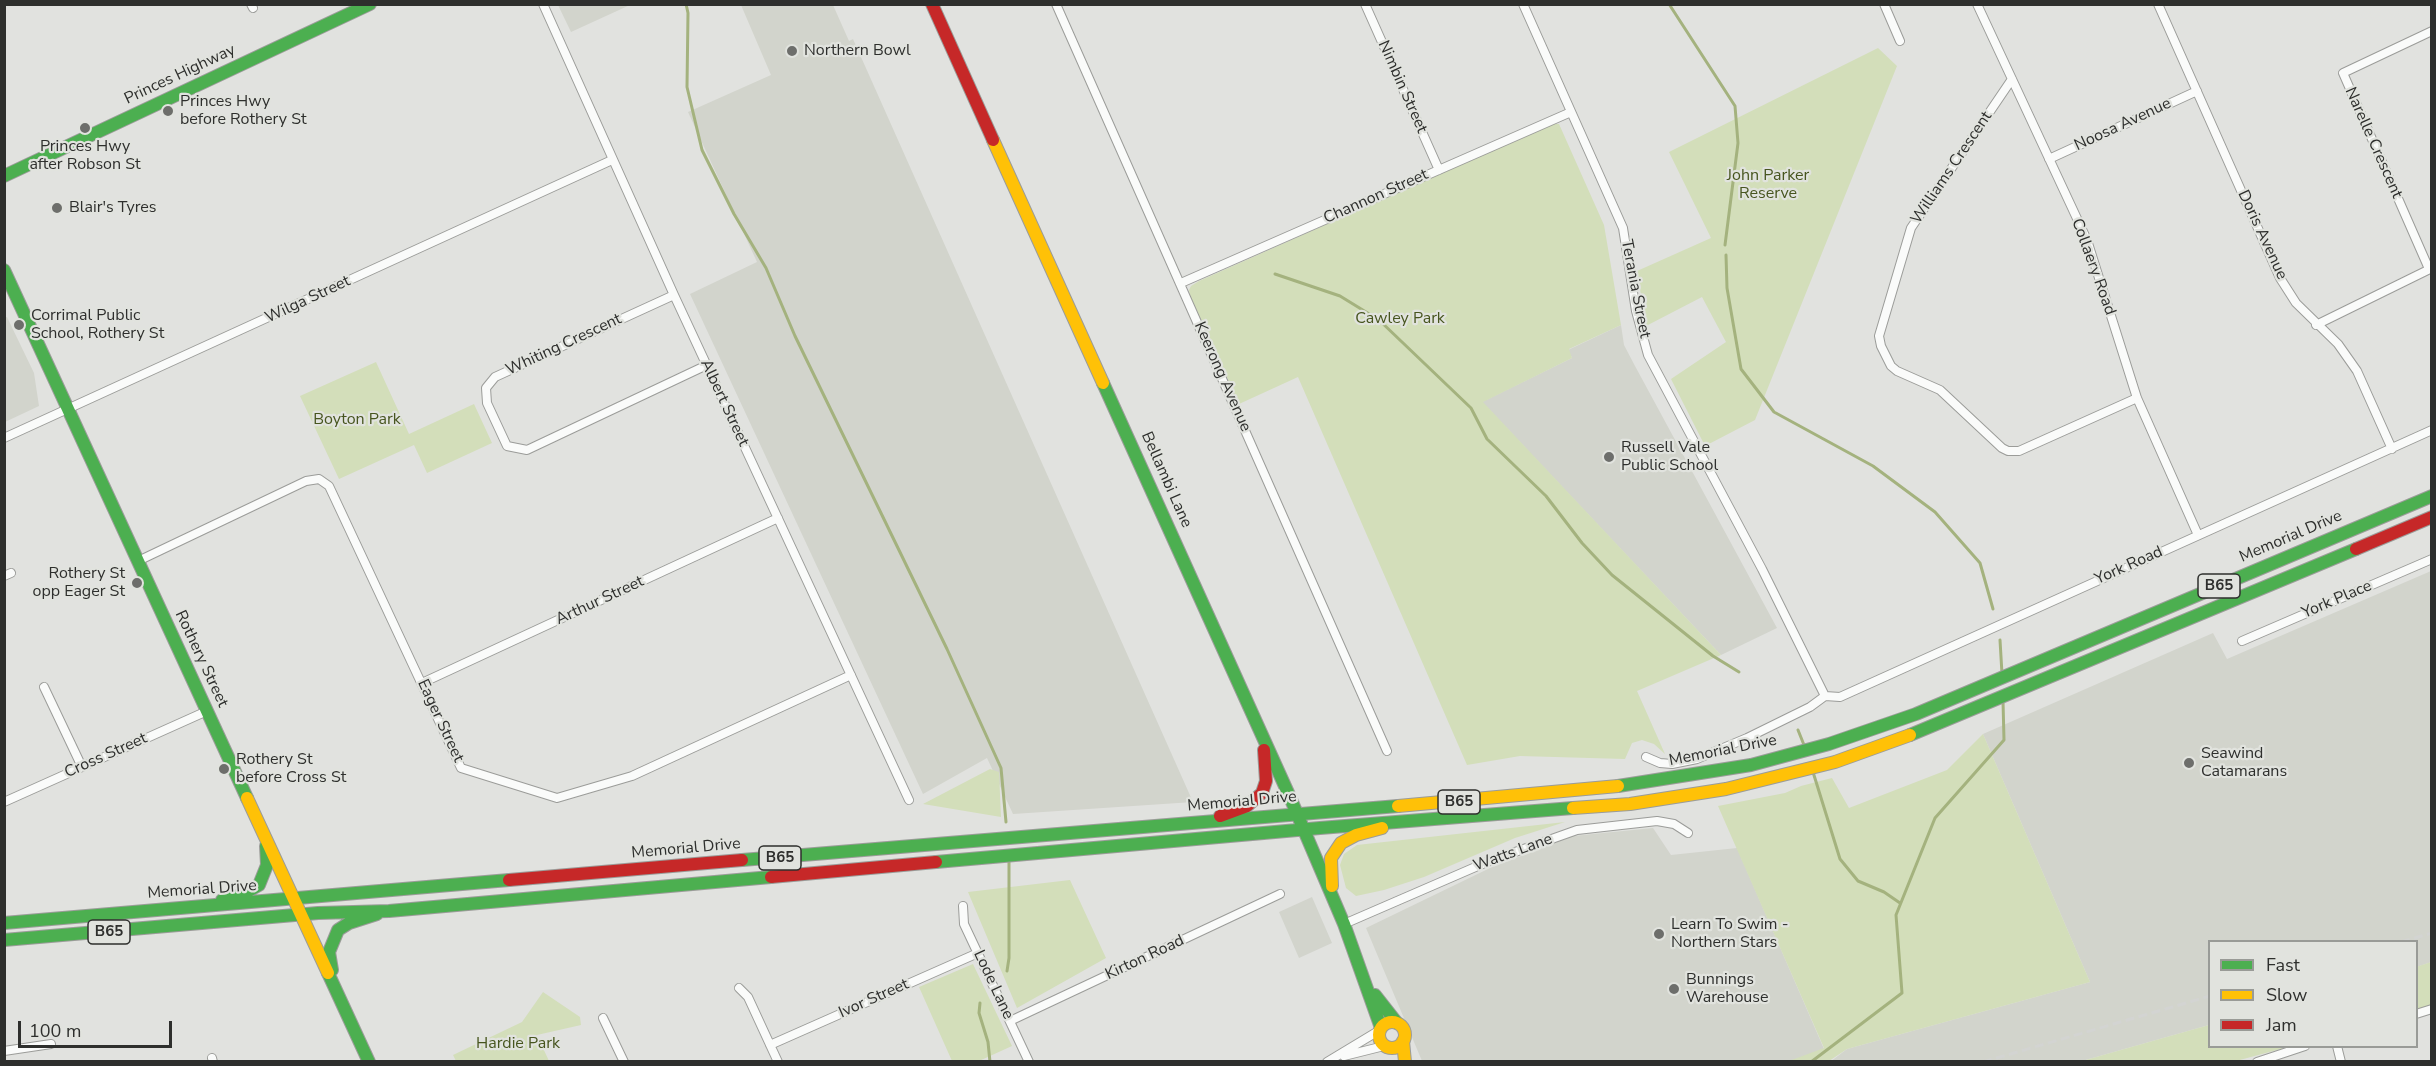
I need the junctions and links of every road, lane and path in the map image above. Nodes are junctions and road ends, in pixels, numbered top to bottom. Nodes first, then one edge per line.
1 (370, 4) edge
2 (543, 4) edge
3 (932, 4) edge
4 (1056, 4) edge
5 (1365, 4) edge
6 (1523, 4) edge
7 (1884, 4) edge
8 (1977, 4) edge
9 (2158, 4) edge
10 (2432, 31) edge
11 (1900, 41) dead end
12 (2012, 79) junction
13 (2197, 92) junction
14 (1571, 112) junction
15 (2049, 159) junction
16 (612, 160) junction
17 (1438, 170) junction
18 (4, 176) edge
19 (2430, 268) edge
20 (4, 270) edge
21 (1181, 283) junction
22 (674, 294) junction
23 (2316, 325) junction
24 (707, 365) junction
25 (2137, 398) junction
26 (68, 410) junction
27 (2432, 430) edge
28 (4, 438) edge
29 (2391, 449) junction
30 (2432, 496) edge
31 (2432, 517) edge
32 (778, 518) junction
33 (2198, 535) junction
34 (2432, 559) edge
35 (138, 561) junction
36 (2242, 641) dead end
37 (851, 675) junction
38 (422, 683) junction
39 (44, 687) dead end
40 (1826, 696) junction
41 (207, 711) junction
42 (1262, 738) junction
43 (1387, 751) dead end
44 (1646, 757) dead end
45 (81, 767) junction
46 (909, 800) dead end
47 (4, 802) edge
48 (1296, 813) junction
49 (1202, 822) junction
50 (1407, 822) junction
51 (1303, 830) junction
52 (1688, 833) dead end
53 (265, 835) junction
54 (1280, 894) dead end
55 (294, 898) junction
56 (1334, 902) junction
57 (963, 906) dead end
58 (195, 907) junction
59 (389, 911) junction
60 (301, 915) junction
61 (4, 922) edge
62 (1344, 924) junction
63 (4, 940) edge
64 (978, 953) junction
65 (1363, 973) junction
66 (739, 988) dead end
67 (337, 990) junction
68 (603, 1018) dead end
69 (1010, 1021) junction
70 (1397, 1023) junction
71 (1380, 1029) junction
72 (1403, 1041) junction
73 (51, 1044) dead end
74 (770, 1045) junction
75 (1385, 1046) junction
76 (2302, 1048) edge
77 (4, 1051) edge
78 (1330, 1060) edge
79 (369, 1062) edge
80 (624, 1062) edge
81 (778, 1062) edge
82 (1029, 1062) edge
83 (1394, 1062) edge
84 (1405, 1062) edge
85 (2257, 1062) edge

1 - 18 main road, Princes Highway
2 - 16 street, Albert Street
3 - 42 main road, Bellambi Lane
4 - 21 street, Keerong Avenue
5 - 17 street, Nimbin Street
6 - 14 street, Terania Street
7 - 11 street
8 - 12 street, Collaery Road
9 - 13 street, Doris Avenue
10 - 19 street, Narelle Crescent
12 - 15 street, Collaery Road
12 - 25 street, Williams Crescent
13 - 15 street, Noosa Avenue
13 - 23 street, Doris Avenue
14 - 17 street, Channon Street
14 - 40 street, Terania Street
15 - 25 street, Collaery Road
16 - 22 street, Albert Street
16 - 26 street, Wilga Street
17 - 21 street, Channon Street
19 - 23 street
20 - 26 main road, Rothery Street
21 - 43 street, Keerong Avenue
22 - 24 street, Albert Street
22 - 24 street, Whiting Crescent
23 - 29 street, Doris Avenue
24 - 32 street, Albert Street
25 - 33 street, Collaery Road
26 - 28 street, Wilga Street
26 - 35 main road, Rothery Street
27 - 29 street, York Road
29 - 33 street, York Road
30 - 48 main road, Memorial Drive / B65
31 - 50 main road, Memorial Drive / B65
32 - 37 street, Albert Street
32 - 38 street, Arthur Street
33 - 40 street, York Road
34 - 36 street, York Place
35 - 38 street, Eager Street
35 - 41 main road, Rothery Street
37 - 38 street, Eager Street
37 - 46 street, Albert Street
39 - 45 street
40 - 44 street
41 - 45 street, Cross Street
41 - 53 main road, Rothery Street
42 - 48 main road, Bellambi Lane
42 - 49 main road
45 - 47 street, Cross Street
48 - 49 main road, Memorial Drive / B65
48 - 51 main road, Bellambi Lane
49 - 55 main road, Memorial Drive / B65
50 - 51 main road, Memorial Drive / B65
50 - 56 main road
51 - 56 main road, Bellambi Lane
51 - 59 main road, Memorial Drive / B65
52 - 62 street, Watts Lane
53 - 55 main road, Rothery Street
53 - 58 main road
54 - 69 street, Kirton Road
55 - 58 main road, Memorial Drive / B65
55 - 60 main road, Rothery Street
56 - 62 main road, Bellambi Lane
57 - 64 street, Lode Lane
58 - 61 main road, Memorial Drive / B65
59 - 60 main road, Memorial Drive / B65
59 - 67 main road
60 - 63 main road, Memorial Drive / B65
60 - 67 main road, Rothery Street
62 - 65 main road, Bellambi Lane
64 - 69 street, Lode Lane
64 - 74 street, Ivor Street
65 - 70 main road
65 - 71 main road
66 - 74 street
67 - 79 main road, Rothery Street
68 - 80 street
69 - 82 street, Lode Lane
70 - 71 main road
70 - 72 main road
71 - 75 main road
71 - 78 street
72 - 75 main road
72 - 84 main road
73 - 77 street
74 - 81 street
75 - 78 street
75 - 83 main road
76 - 85 street

